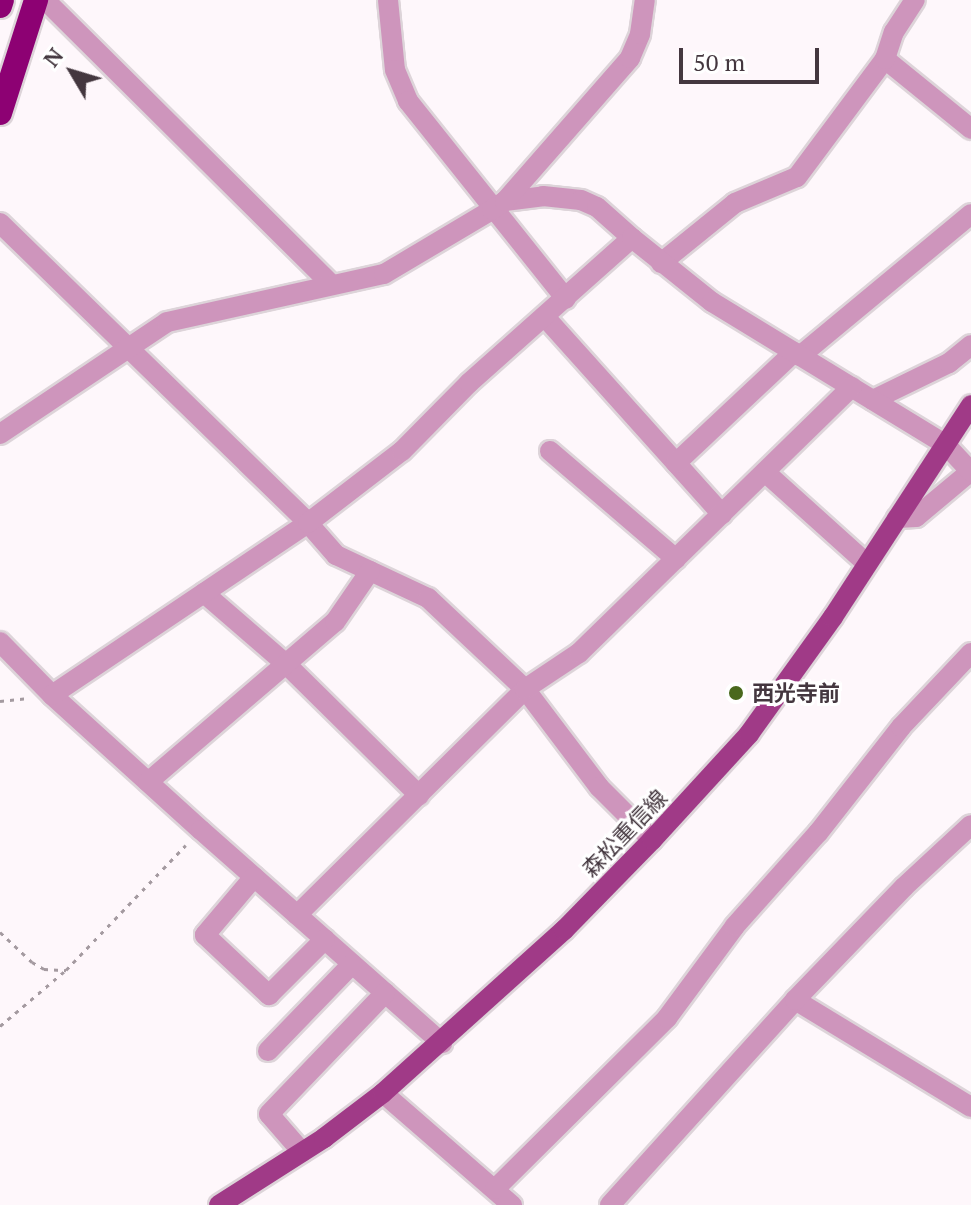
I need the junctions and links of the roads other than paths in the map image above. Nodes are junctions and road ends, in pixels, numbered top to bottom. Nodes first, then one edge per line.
1 (2, 0) edge
2 (36, 0) edge
3 (45, 0) edge
4 (388, 0) edge
5 (645, 0) edge
6 (915, 0) edge
7 (0, 6) edge
8 (885, 59) junction
9 (0, 113) edge
10 (971, 129) edge
11 (498, 206) junction
12 (971, 214) edge
13 (0, 223) edge
14 (632, 238) junction
15 (661, 263) junction
16 (330, 283) junction
17 (566, 299) junction
18 (545, 317) junction
19 (971, 345) edge
20 (129, 349) junction
21 (797, 354) junction
22 (852, 387) junction
23 (873, 400) junction
24 (971, 405) edge
25 (0, 434) edge
26 (945, 444) junction
27 (550, 451) dead end
28 (676, 463) junction
29 (765, 472) junction
30 (971, 472) edge
31 (722, 514) junction
32 (897, 518) junction
33 (308, 523) junction
34 (676, 559) junction
35 (867, 564) junction
36 (370, 571) junction
37 (204, 593) junction
38 (0, 642) edge
39 (971, 653) edge
40 (286, 664) junction
41 (525, 689) junction
42 (52, 695) junction
43 (148, 782) junction
44 (419, 795) junction
45 (971, 825) edge
46 (652, 840) junction
47 (254, 877) junction
48 (297, 915) junction
49 (325, 939) junction
50 (352, 964) junction
51 (385, 993) junction
52 (795, 1000) junction
53 (442, 1043) junction
54 (268, 1051) dead end
55 (383, 1093) junction
56 (971, 1107) edge
57 (302, 1152) junction
58 (495, 1189) junction
59 (219, 1205) edge
60 (512, 1205) edge
61 (610, 1205) edge

1 - 7 highway
2 - 9 highway
3 - 16 street
4 - 11 street
5 - 11 street
6 - 8 street
8 - 10 street
8 - 15 street
11 - 14 street
11 - 16 street
11 - 17 street
12 - 21 street
13 - 20 street
14 - 15 street
14 - 17 street
15 - 21 street
16 - 20 street
17 - 18 street
18 - 28 street
18 - 33 street
19 - 23 street
20 - 25 street
20 - 33 street
21 - 22 street
21 - 28 street
22 - 23 street
22 - 29 street
23 - 26 street
24 - 26 main road, 森松重信線
26 - 30 street
26 - 32 main road, 森松重信線
27 - 34 street
28 - 31 street
29 - 31 street
29 - 35 street
30 - 32 street
31 - 34 street
32 - 35 main road, 森松重信線
33 - 36 street
33 - 37 street
34 - 41 street
35 - 46 main road, 森松重信線
36 - 40 street
36 - 41 street
37 - 40 street
37 - 42 street
38 - 42 street
39 - 58 street
40 - 43 street
40 - 44 street
41 - 44 street
41 - 46 street
42 - 43 street
43 - 47 street
44 - 48 street
45 - 52 street
46 - 53 main road, 森松重信線
47 - 48 street
47 - 49 street
48 - 49 street
49 - 50 street
50 - 51 street
50 - 54 street
51 - 53 street
51 - 57 street
52 - 56 street
52 - 61 street
53 - 55 main road, 森松重信線
55 - 57 main road, 森松重信線
55 - 58 street
57 - 59 main road, 森松重信線
58 - 60 street

